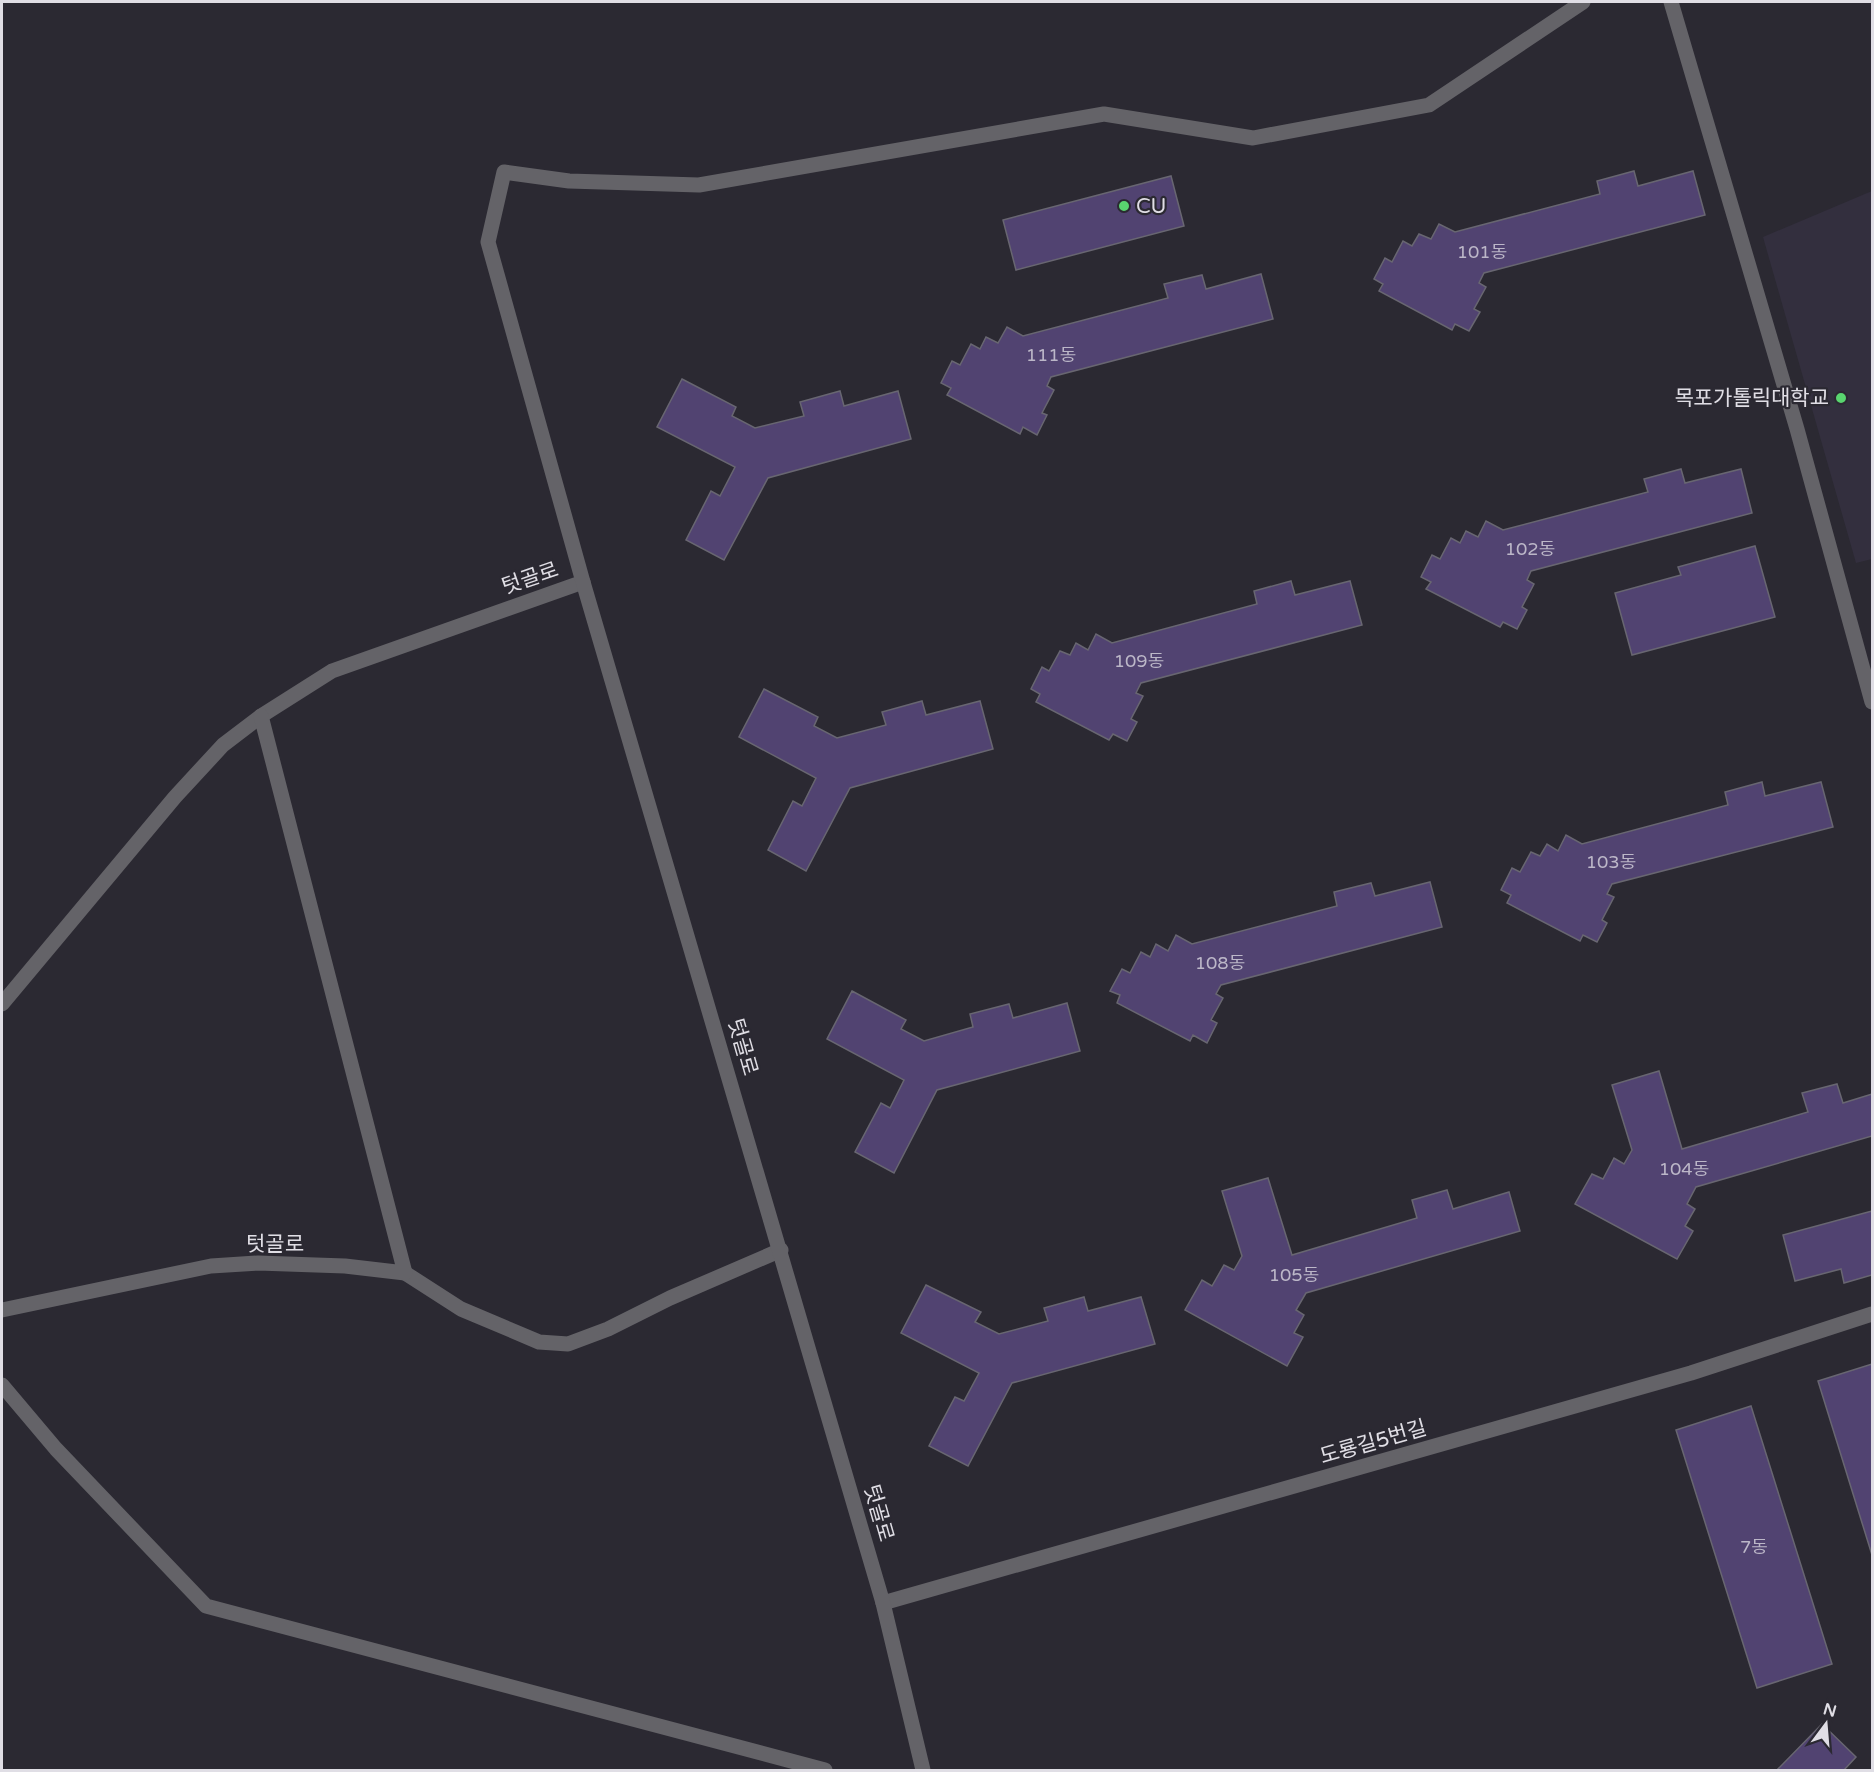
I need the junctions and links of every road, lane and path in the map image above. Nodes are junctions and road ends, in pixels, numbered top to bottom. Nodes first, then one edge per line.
1 (1583, 2) edge
2 (1671, 2) edge
3 (584, 582) junction
4 (1872, 702) edge
5 (261, 716) junction
6 (2, 1004) edge
7 (781, 1250) junction
8 (405, 1273) junction
9 (2, 1310) edge
10 (1872, 1314) edge
11 (2, 1385) edge
12 (883, 1604) junction
13 (825, 1770) edge
14 (923, 1770) edge

1 - 3 street
2 - 4 street
3 - 5 street, 텃골로
3 - 7 street, 텃골로
5 - 6 street, 텃골로
5 - 8 street
7 - 8 street
7 - 12 street, 텃골로
8 - 9 street, 텃골로
10 - 12 street, 도룡길5번길
11 - 13 street
12 - 14 street, 텃골로

